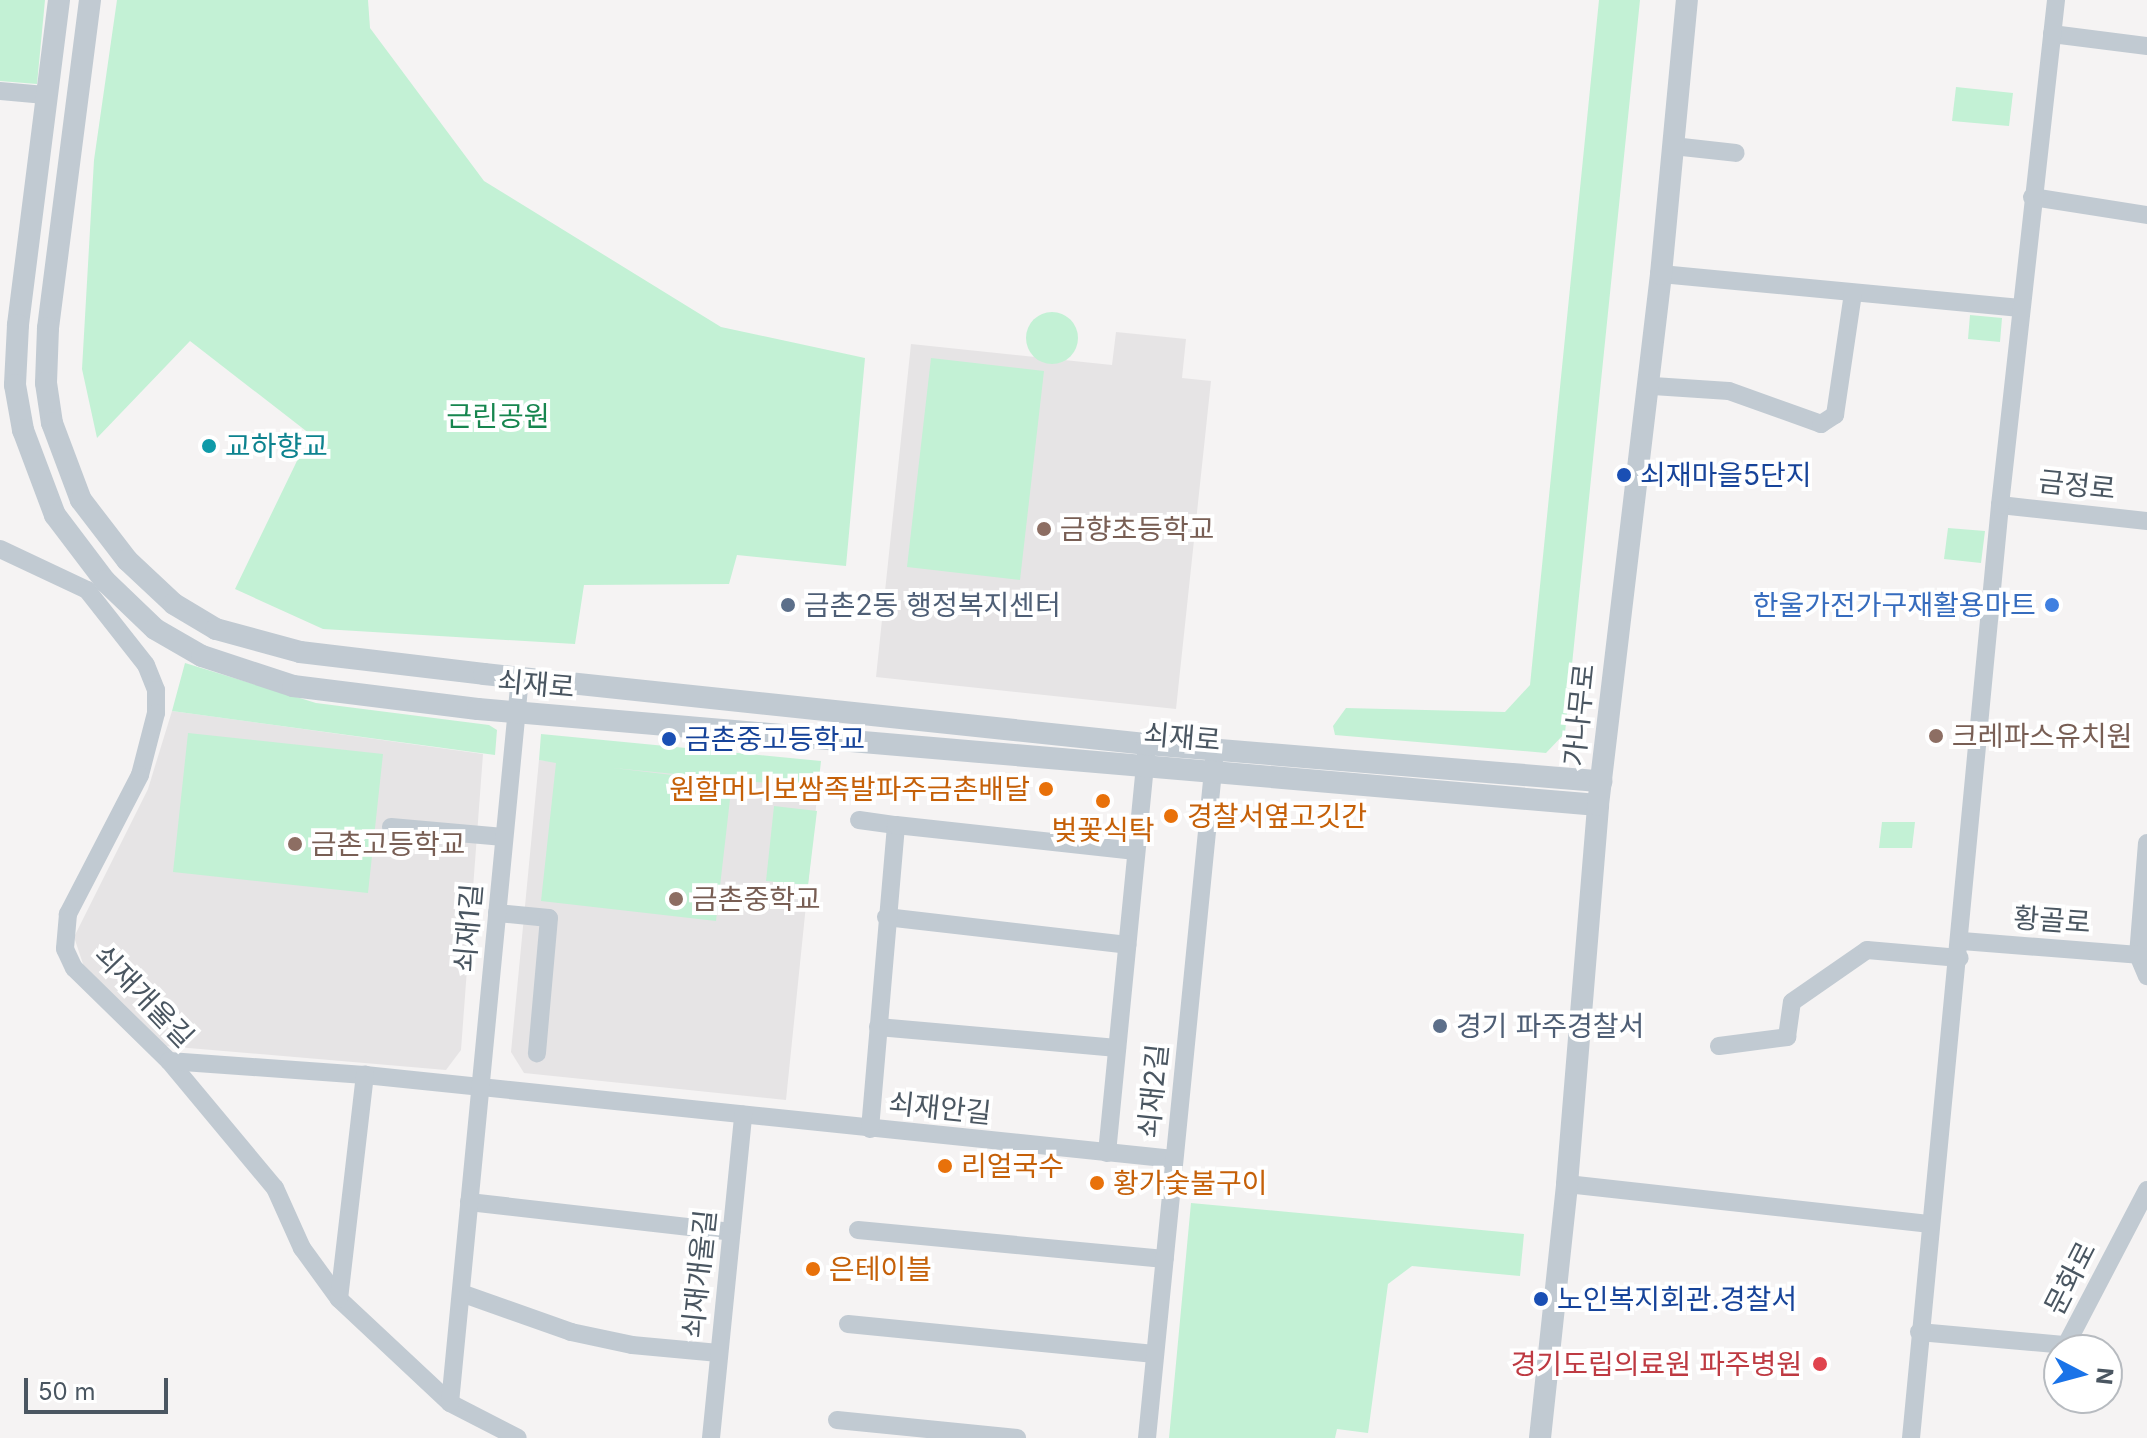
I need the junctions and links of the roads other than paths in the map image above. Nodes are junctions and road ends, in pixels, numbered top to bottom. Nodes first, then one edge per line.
1 (59, 0) edge
2 (90, 0) edge
3 (1687, 0) edge
4 (2056, 0) edge
5 (2052, 34) junction
6 (2147, 46) edge
7 (0, 91) edge
8 (45, 95) junction
9 (1673, 146) junction
10 (1736, 153) dead end
11 (2032, 197) junction
12 (2147, 215) edge
13 (1661, 274) junction
14 (1853, 293) junction
15 (2020, 308) junction
16 (1653, 386) dead end
17 (2000, 505) junction
18 (2147, 521) edge
19 (0, 549) edge
20 (520, 678) junction
21 (516, 712) junction
22 (1146, 754) junction
23 (1214, 760) junction
24 (1601, 781) junction
25 (1598, 805) junction
26 (859, 820) dead end
27 (896, 825) junction
28 (391, 827) dead end
29 (504, 837) junction
30 (2147, 843) edge
31 (1136, 851) junction
32 (497, 913) junction
33 (886, 917) junction
34 (1127, 945) junction
35 (2141, 946) edge
36 (1961, 950) junction
37 (2147, 976) edge
38 (878, 1027) junction
39 (1719, 1046) dead end
40 (1117, 1048) junction
41 (537, 1053) dead end
42 (169, 1061) junction
43 (365, 1075) junction
44 (480, 1088) junction
45 (743, 1115) junction
46 (870, 1129) junction
47 (1107, 1153) junction
48 (1174, 1159) junction
49 (1567, 1184) junction
50 (2147, 1190) edge
51 (469, 1202) junction
52 (1931, 1224) junction
53 (858, 1230) dead end
54 (731, 1232) junction
55 (1165, 1259) junction
56 (461, 1293) junction
57 (339, 1299) junction
58 (848, 1324) dead end
59 (1919, 1332) junction
60 (719, 1353) junction
61 (1155, 1354) junction
62 (450, 1403) junction
63 (837, 1420) dead end
64 (518, 1438) edge
65 (711, 1438) edge
66 (1017, 1438) edge
67 (1147, 1438) edge
68 (1540, 1438) edge
69 (1911, 1438) edge

1 - 8 street, 쇠재로
2 - 20 street
3 - 9 street, 가나무로
4 - 5 street
5 - 6 street
5 - 11 street
7 - 8 street
8 - 21 street, 쇠재로
9 - 10 street
9 - 13 street, 가나무로
11 - 12 street
11 - 15 street
13 - 14 street
13 - 24 street, 가나무로
14 - 15 street
14 - 16 street
15 - 17 street
17 - 18 street, 금정로
17 - 36 street
19 - 42 street, 쇠재개울길
20 - 21 street, 쇠재1길
20 - 22 street
21 - 22 street, 쇠재로
21 - 29 street, 쇠재1길
22 - 23 street
22 - 31 street
23 - 24 street
23 - 25 street, 쇠재로
23 - 48 street, 쇠재2길
24 - 25 street, 가나무로
25 - 49 street, 가나무로
26 - 27 street
27 - 31 street
27 - 33 street, 쇠재안길
28 - 29 street
29 - 32 street, 쇠재1길
30 - 35 street
31 - 34 street
32 - 41 street
32 - 44 street, 쇠재1길
33 - 34 street
33 - 38 street, 쇠재안길
34 - 40 street
35 - 36 street, 황골로
35 - 37 street
36 - 39 street, 황골로
36 - 52 street
38 - 40 street
38 - 46 street, 쇠재안길
40 - 47 street
42 - 43 street
42 - 57 street, 쇠재개울길
43 - 44 street
43 - 57 street
44 - 45 street
44 - 51 street, 쇠재1길
45 - 46 street
45 - 54 street, 쇠재개울길
46 - 47 street, 쇠재안길
47 - 48 street, 쇠재안길
48 - 55 street, 쇠재2길
49 - 52 street
49 - 68 street, 가나무로
50 - 59 street, 문화로
51 - 54 street
51 - 56 street, 쇠재1길
52 - 59 street
53 - 55 street
54 - 60 street, 쇠재개울길
55 - 61 street, 쇠재2길
56 - 60 street
56 - 62 street, 쇠재1길
57 - 62 street, 쇠재개울길
58 - 61 street
59 - 69 street
60 - 65 street, 쇠재개울길
61 - 67 street, 쇠재2길
62 - 64 street, 쇠재개울길
63 - 66 street

